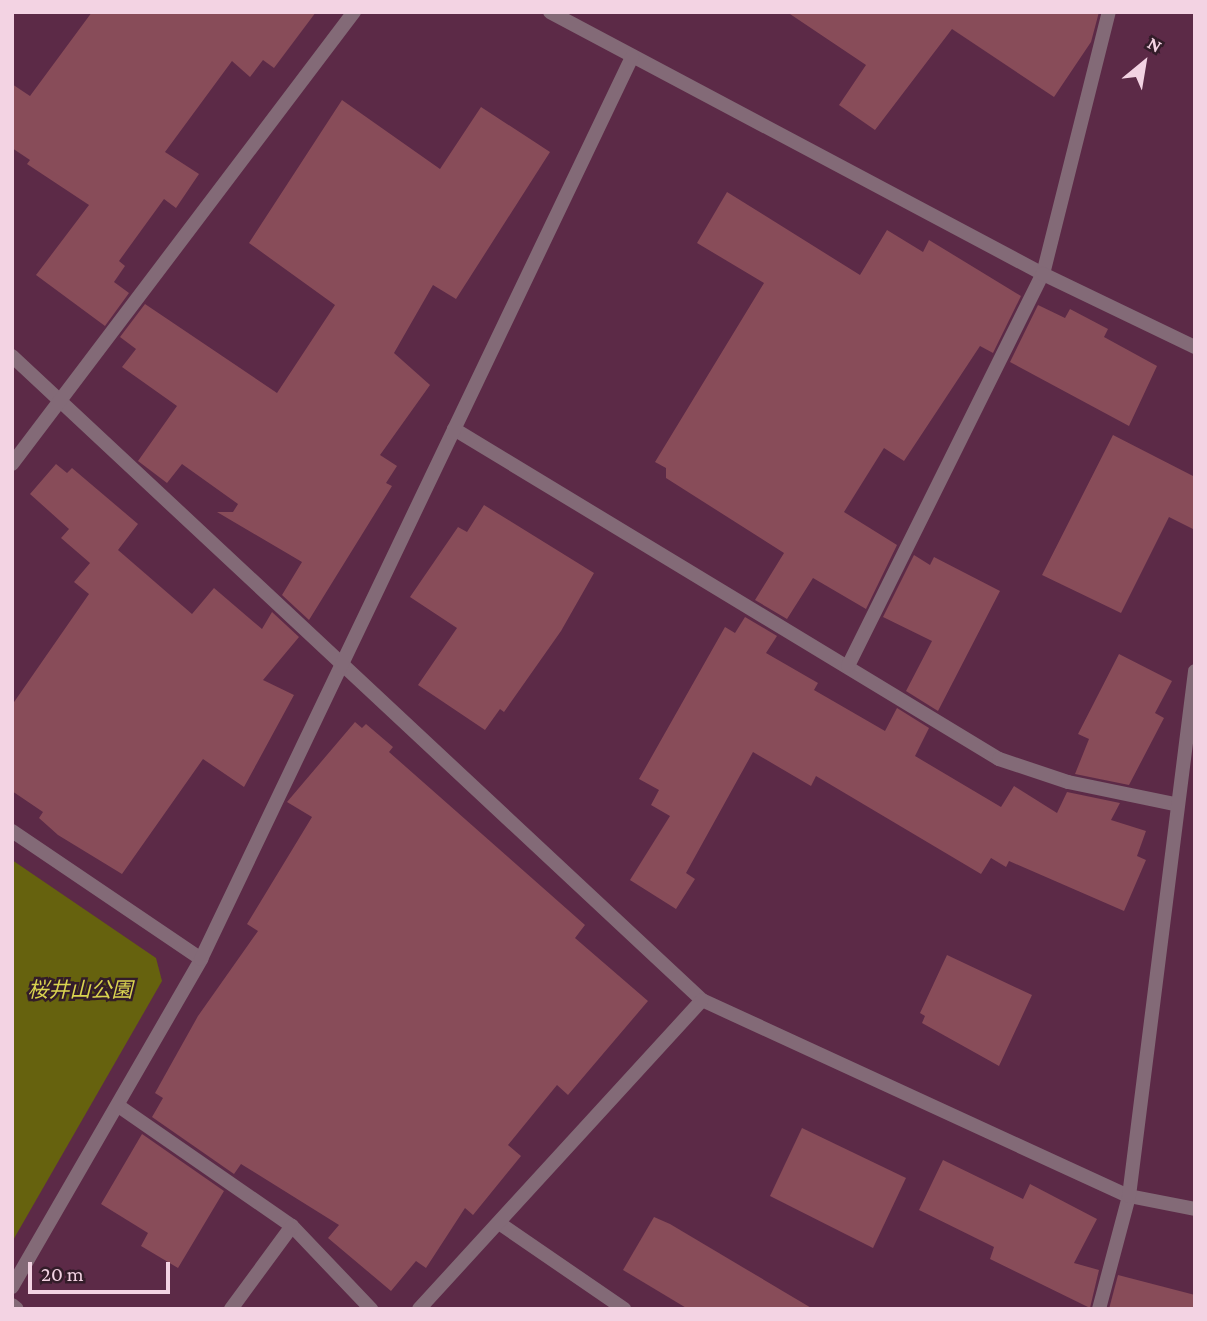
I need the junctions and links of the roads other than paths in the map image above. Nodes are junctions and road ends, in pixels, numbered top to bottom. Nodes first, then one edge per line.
1 (355, 12) edge
2 (550, 12) edge
3 (1109, 12) edge
4 (632, 57) junction
5 (1042, 274) junction
6 (1195, 347) edge
7 (12, 356) edge
8 (61, 401) junction
9 (454, 429) junction
10 (12, 464) edge
11 (848, 666) junction
12 (339, 667) junction
13 (1195, 671) edge
14 (1174, 804) junction
15 (12, 831) edge
16 (201, 959) junction
17 (702, 1000) junction
18 (120, 1107) junction
19 (1129, 1196) junction
20 (1195, 1209) edge
21 (499, 1223) junction
22 (292, 1226) junction
23 (12, 1287) edge
24 (12, 1305) edge
25 (18, 1309) edge
26 (232, 1309) edge
27 (371, 1309) edge
28 (419, 1309) edge
29 (624, 1309) edge
30 (1099, 1309) edge

1 - 8 street
2 - 4 street
3 - 5 street
4 - 5 street
4 - 9 street
5 - 6 street
5 - 11 street
7 - 8 street
8 - 10 street
8 - 12 street
9 - 11 street
9 - 12 street
11 - 14 street
12 - 16 street
12 - 17 street
13 - 14 street
14 - 19 street
15 - 16 street
16 - 18 street
17 - 19 street
17 - 21 street
18 - 22 street
18 - 23 street
19 - 20 street
19 - 30 street
21 - 28 street
21 - 29 street
22 - 26 street
22 - 27 street
24 - 25 street

